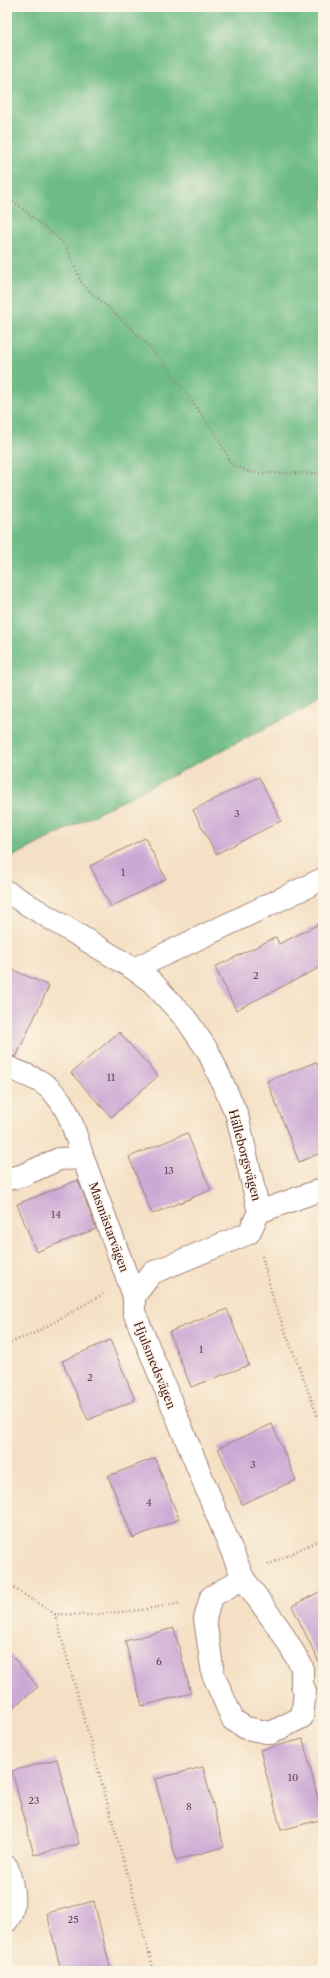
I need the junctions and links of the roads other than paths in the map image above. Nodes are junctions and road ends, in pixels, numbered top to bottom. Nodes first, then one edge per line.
1 (323, 879) edge
2 (7, 892) edge
3 (134, 969) junction
4 (7, 1067) edge
5 (83, 1158) junction
6 (7, 1179) edge
7 (323, 1189) edge
8 (259, 1212) junction
9 (134, 1296) junction
10 (243, 1578) junction
11 (7, 1867) edge
12 (7, 1921) edge

1 - 3 street
2 - 3 street, Hälleborgsvägen
3 - 8 street, Hälleborgsvägen
4 - 5 street, Masmästarvägen
5 - 6 street
5 - 9 street, Masmästarvägen
7 - 8 street, Hälleborgsvägen
8 - 9 street
9 - 10 street, Hjulsmedsvägen
10 - 10 street, Hjulsmedsvägen
11 - 12 street

